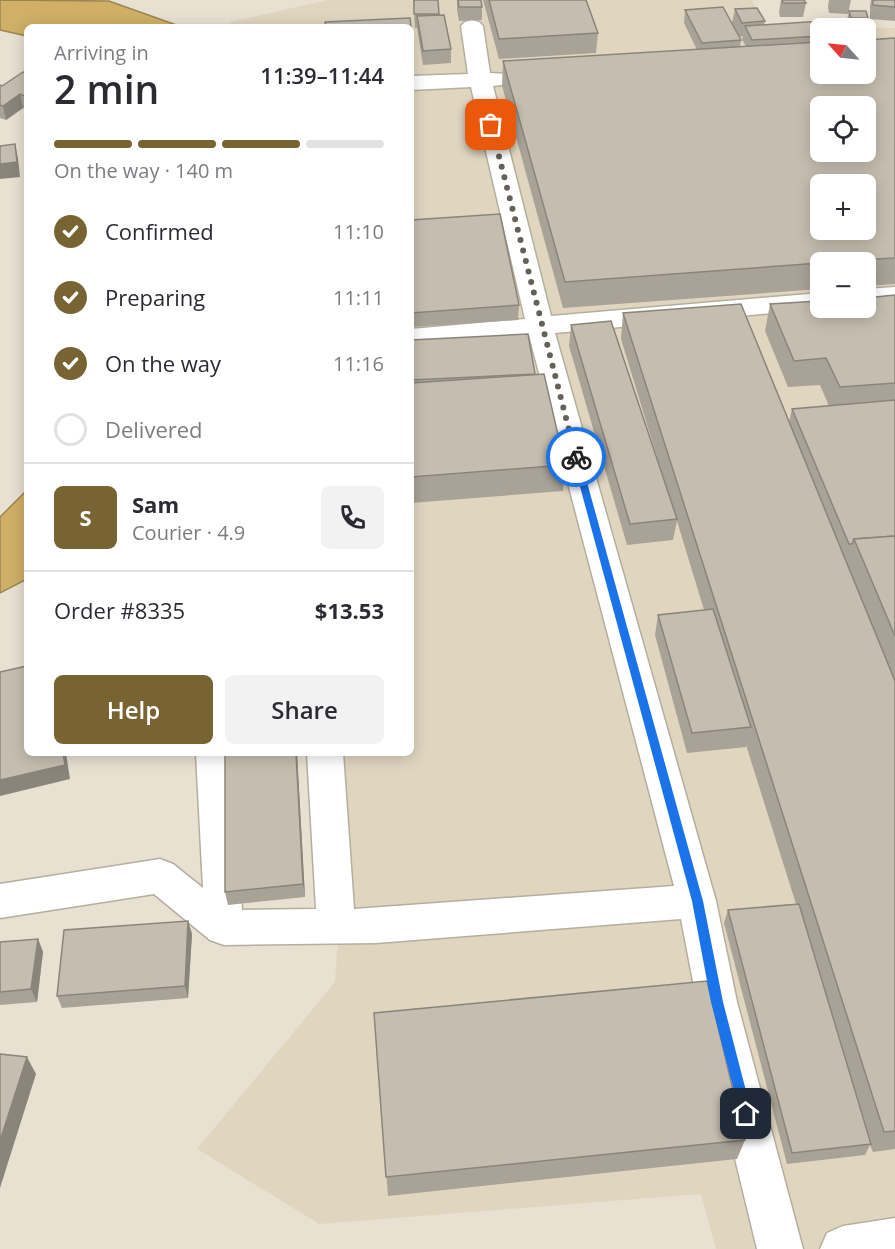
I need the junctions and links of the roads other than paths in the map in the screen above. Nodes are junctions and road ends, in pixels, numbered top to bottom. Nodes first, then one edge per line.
1 (472, 26) edge
2 (527, 77) edge
3 (480, 80) junction
4 (414, 83) edge
5 (895, 295) edge
6 (876, 296) edge
7 (810, 302) edge
8 (540, 326) junction
9 (414, 337) edge
10 (214, 756) edge
11 (325, 756) edge
12 (0, 901) edge
13 (697, 901) junction
14 (336, 926) junction
15 (224, 928) junction
16 (895, 1241) edge
17 (780, 1249) edge
18 (843, 1249) edge

1 - 3 lane
2 - 3 lane
3 - 4 lane
3 - 8 lane
5 - 6 lane
7 - 8 lane
8 - 9 lane
8 - 13 lane
10 - 15 lane
11 - 14 lane
12 - 15 lane
13 - 14 lane
13 - 17 lane
14 - 15 lane
16 - 18 lane

